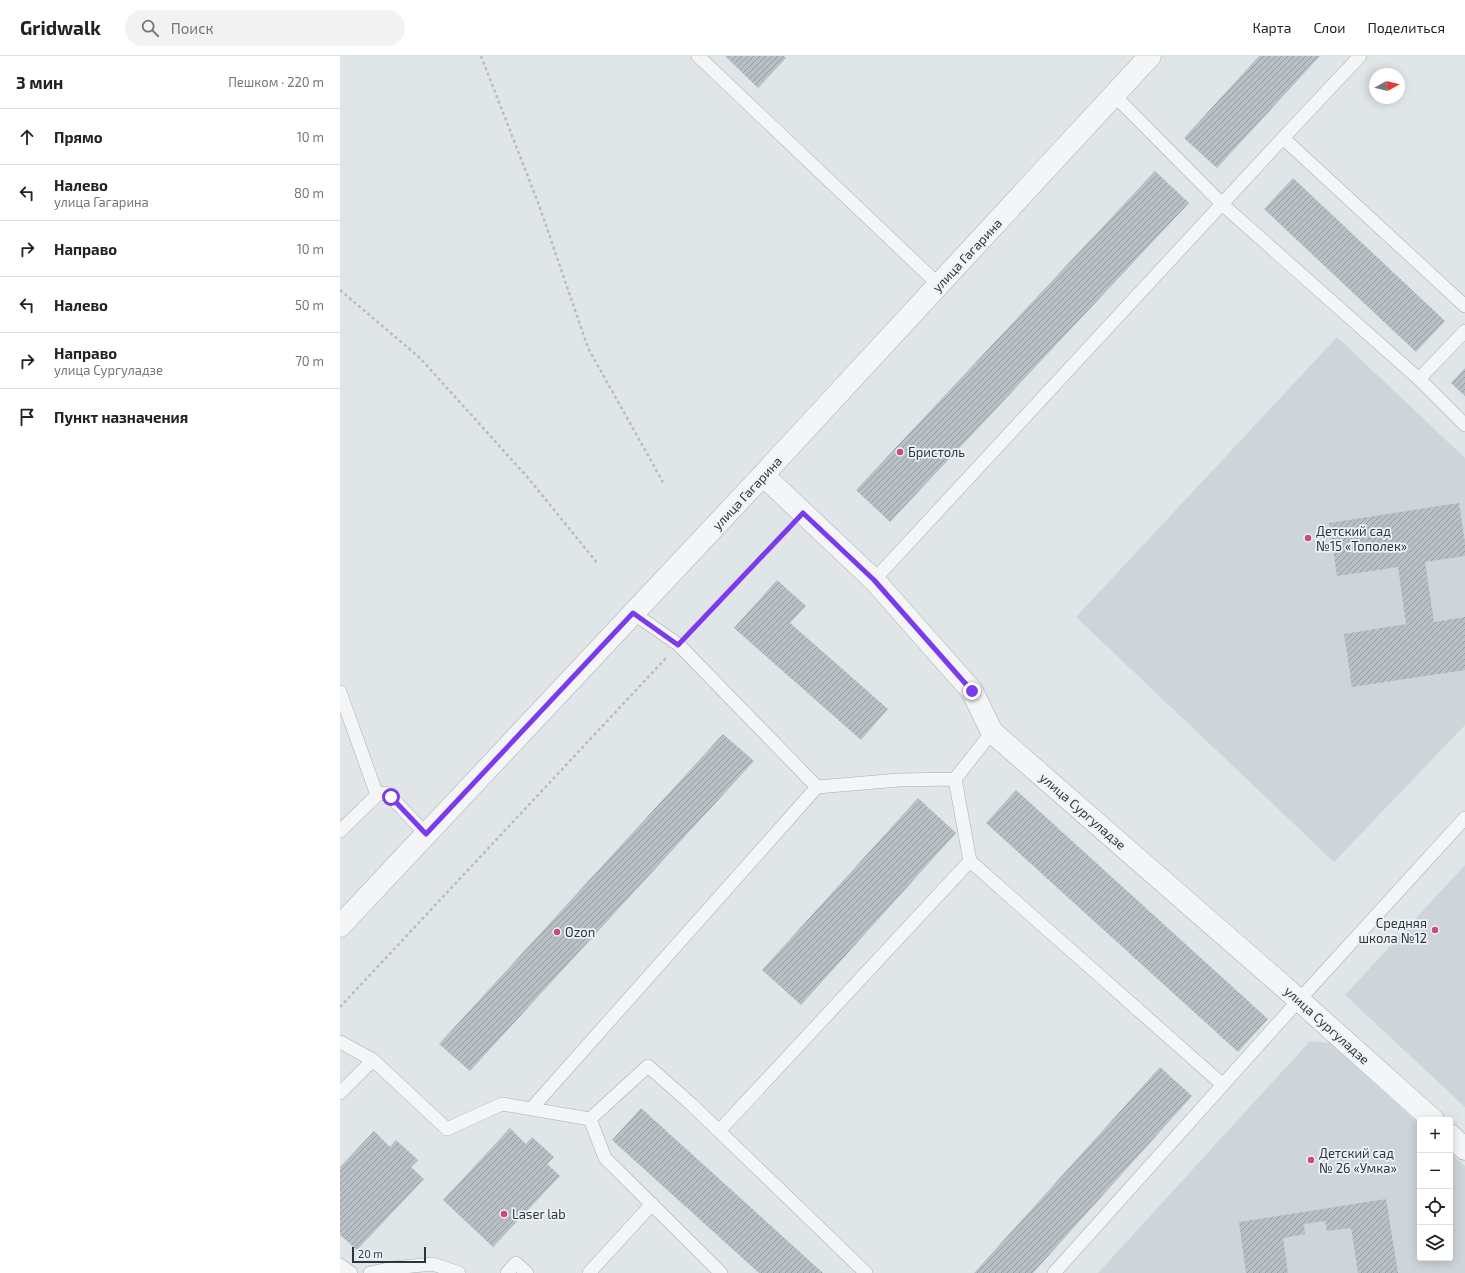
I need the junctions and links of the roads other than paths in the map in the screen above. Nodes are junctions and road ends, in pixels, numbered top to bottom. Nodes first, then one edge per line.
1 (698, 56) edge
2 (1150, 56) edge
3 (1360, 56) edge
4 (1114, 95) junction
5 (1283, 138) junction
6 (1223, 205) junction
7 (939, 285) junction
8 (1465, 306) edge
9 (1465, 331) edge
10 (1419, 379) junction
11 (1465, 425) edge
12 (763, 475) junction
13 (874, 580) junction
14 (633, 613) junction
15 (340, 692) edge
16 (992, 732) junction
17 (955, 779) junction
18 (817, 787) junction
19 (377, 796) junction
20 (1465, 818) edge
21 (340, 831) edge
22 (426, 834) junction
23 (970, 861) junction
24 (342, 920) edge
25 (1299, 1000) junction
26 (340, 1042) edge
27 (373, 1060) junction
28 (1223, 1085) junction
29 (340, 1093) edge
30 (531, 1109) junction
31 (1430, 1117) edge
32 (590, 1119) junction
33 (719, 1131) junction
34 (1453, 1138) edge
35 (1465, 1149) edge
36 (652, 1204) junction
37 (340, 1265) edge
38 (351, 1273) edge
39 (370, 1273) edge
40 (459, 1273) edge
41 (507, 1273) edge
42 (528, 1273) edge
43 (589, 1273) edge
44 (721, 1273) edge
45 (866, 1273) edge
46 (1054, 1273) edge

1 - 7 lane
2 - 4 street, улица Гагарина
3 - 5 lane
4 - 6 lane
4 - 7 street, улица Гагарина
5 - 6 lane
5 - 8 lane
6 - 10 lane
6 - 13 lane
7 - 12 street, улица Гагарина
9 - 10 lane
10 - 11 lane
12 - 13 street, улица Сургуладзе
12 - 14 street, улица Гагарина
13 - 16 street, улица Сургуладзе
14 - 18 lane
14 - 22 street, улица Гагарина
15 - 19 lane
16 - 17 lane
16 - 25 street, улица Сургуладзе
17 - 18 lane
17 - 23 lane
18 - 30 lane
19 - 21 lane
19 - 22 lane
20 - 25 lane
22 - 24 street, улица Гагарина
23 - 28 lane
23 - 33 lane
25 - 28 lane
25 - 31 street, улица Сургуладзе
26 - 27 lane
27 - 29 lane
27 - 30 lane
28 - 46 lane
30 - 32 lane
32 - 33 lane
32 - 36 lane
33 - 45 lane
34 - 35 street
36 - 43 lane
36 - 44 lane
37 - 38 lane
39 - 40 lane
41 - 42 lane

